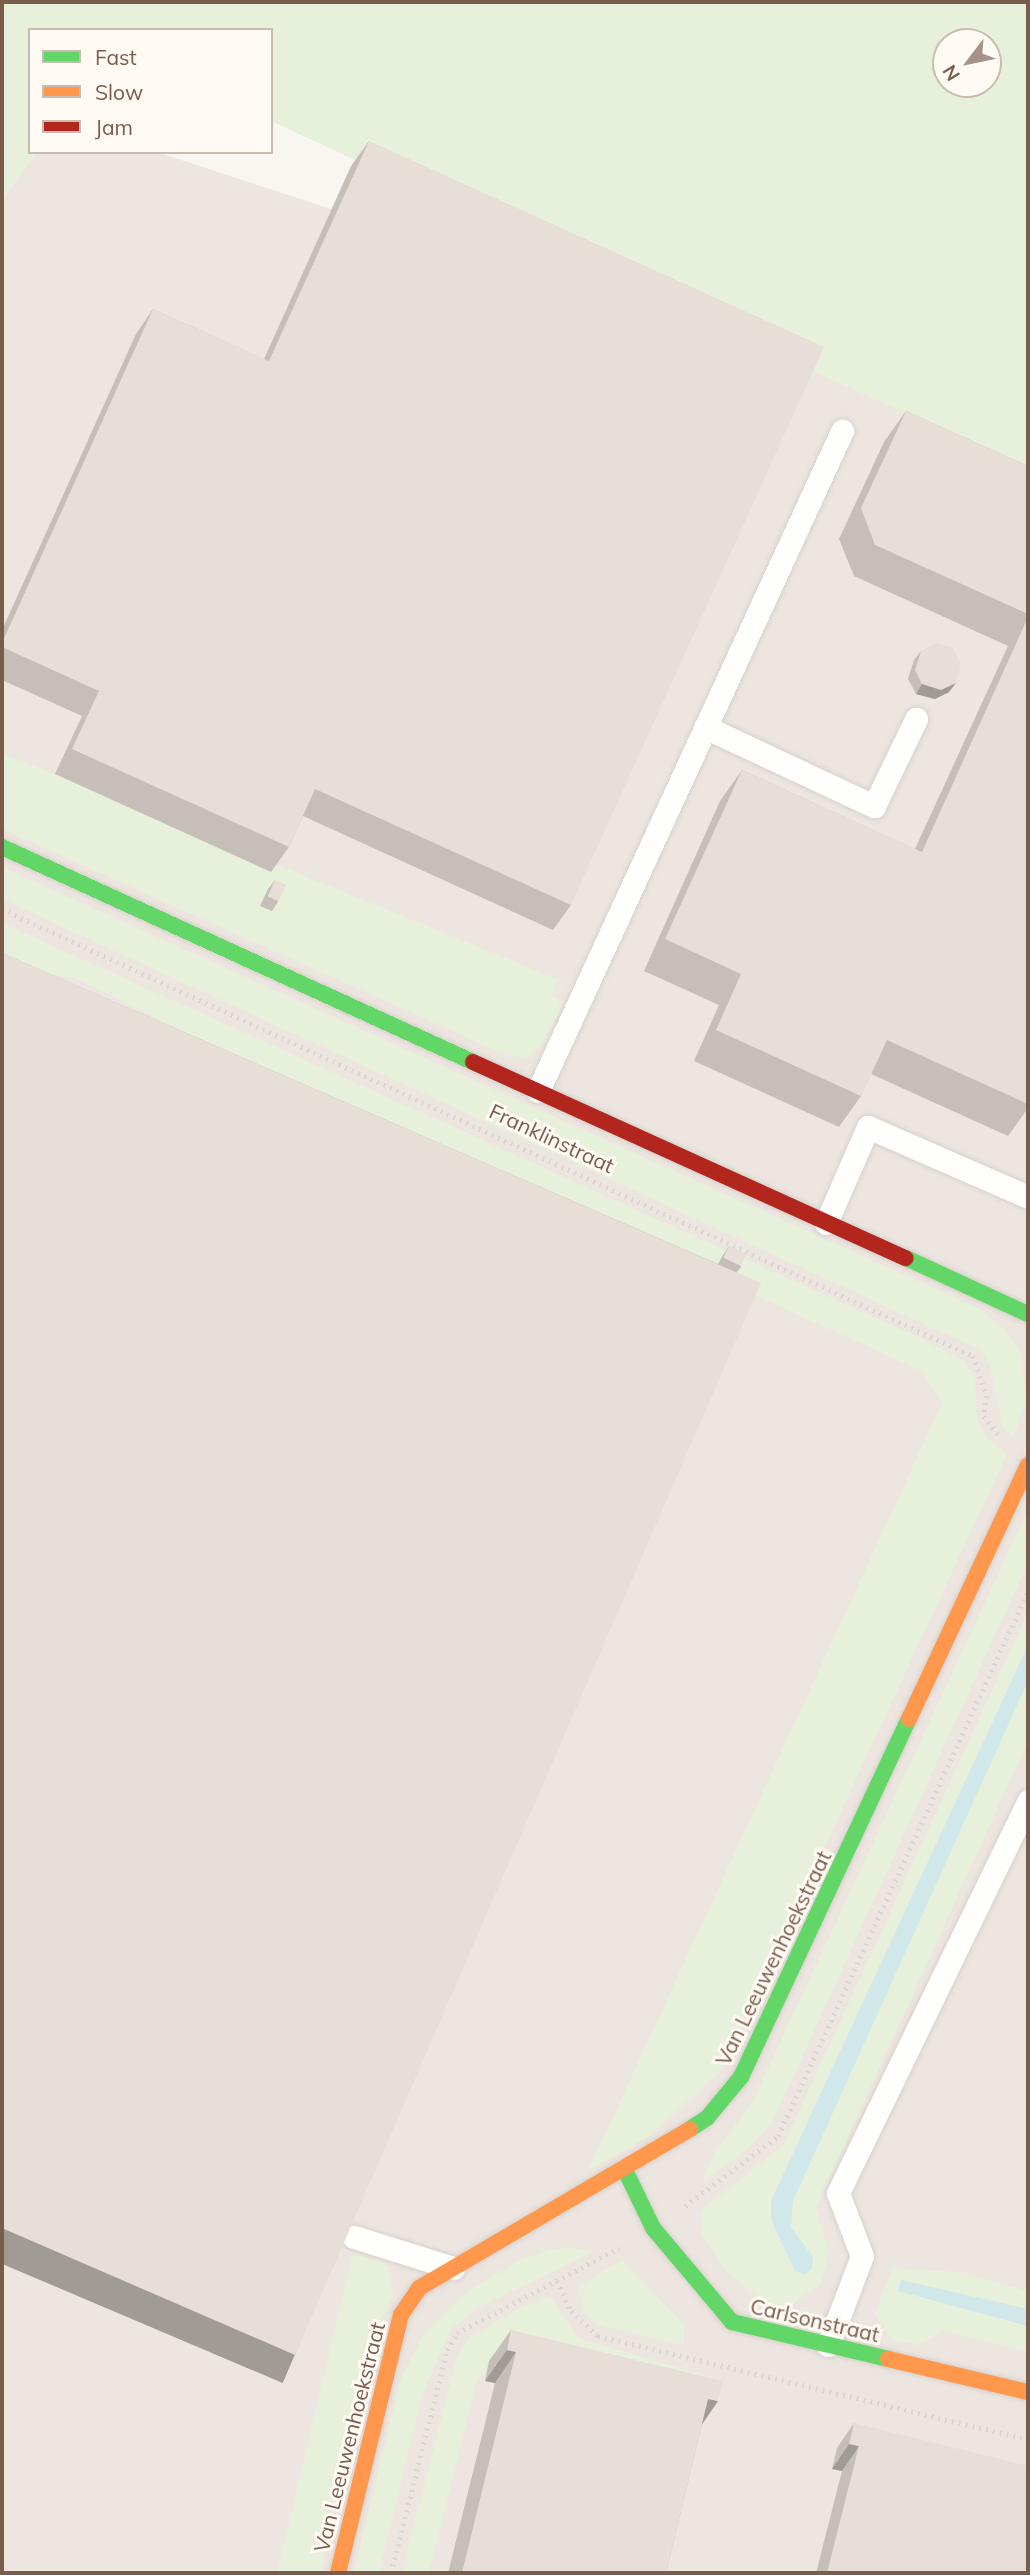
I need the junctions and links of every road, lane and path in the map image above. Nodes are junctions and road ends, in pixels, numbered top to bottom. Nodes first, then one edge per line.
1 (842, 431) dead end
2 (916, 719) dead end
3 (705, 727) junction
4 (2, 847) edge
5 (2, 909) edge
6 (538, 1091) junction
7 (1028, 1197) edge
8 (826, 1223) junction
9 (1028, 1314) edge
10 (1006, 1439) dead end
11 (1028, 1465) edge
12 (1028, 1801) edge
13 (625, 2170) junction
14 (354, 2237) edge
15 (453, 2268) junction
16 (828, 2345) junction
17 (1028, 2392) edge
18 (338, 2573) edge

1 - 3 lane
2 - 3 lane
3 - 6 lane
4 - 6 street, Franklinstraat
5 - 10 path, Franklinstraat
6 - 8 street, Franklinstraat
7 - 8 lane
8 - 9 street, Franklinstraat
11 - 13 street, Van Leeuwenhoekstraat
12 - 16 lane
13 - 15 street, Van Leeuwenhoekstraat
13 - 16 street, Carlsonstraat
14 - 15 lane
15 - 18 street, Van Leeuwenhoekstraat
16 - 17 street, Carlsonstraat

